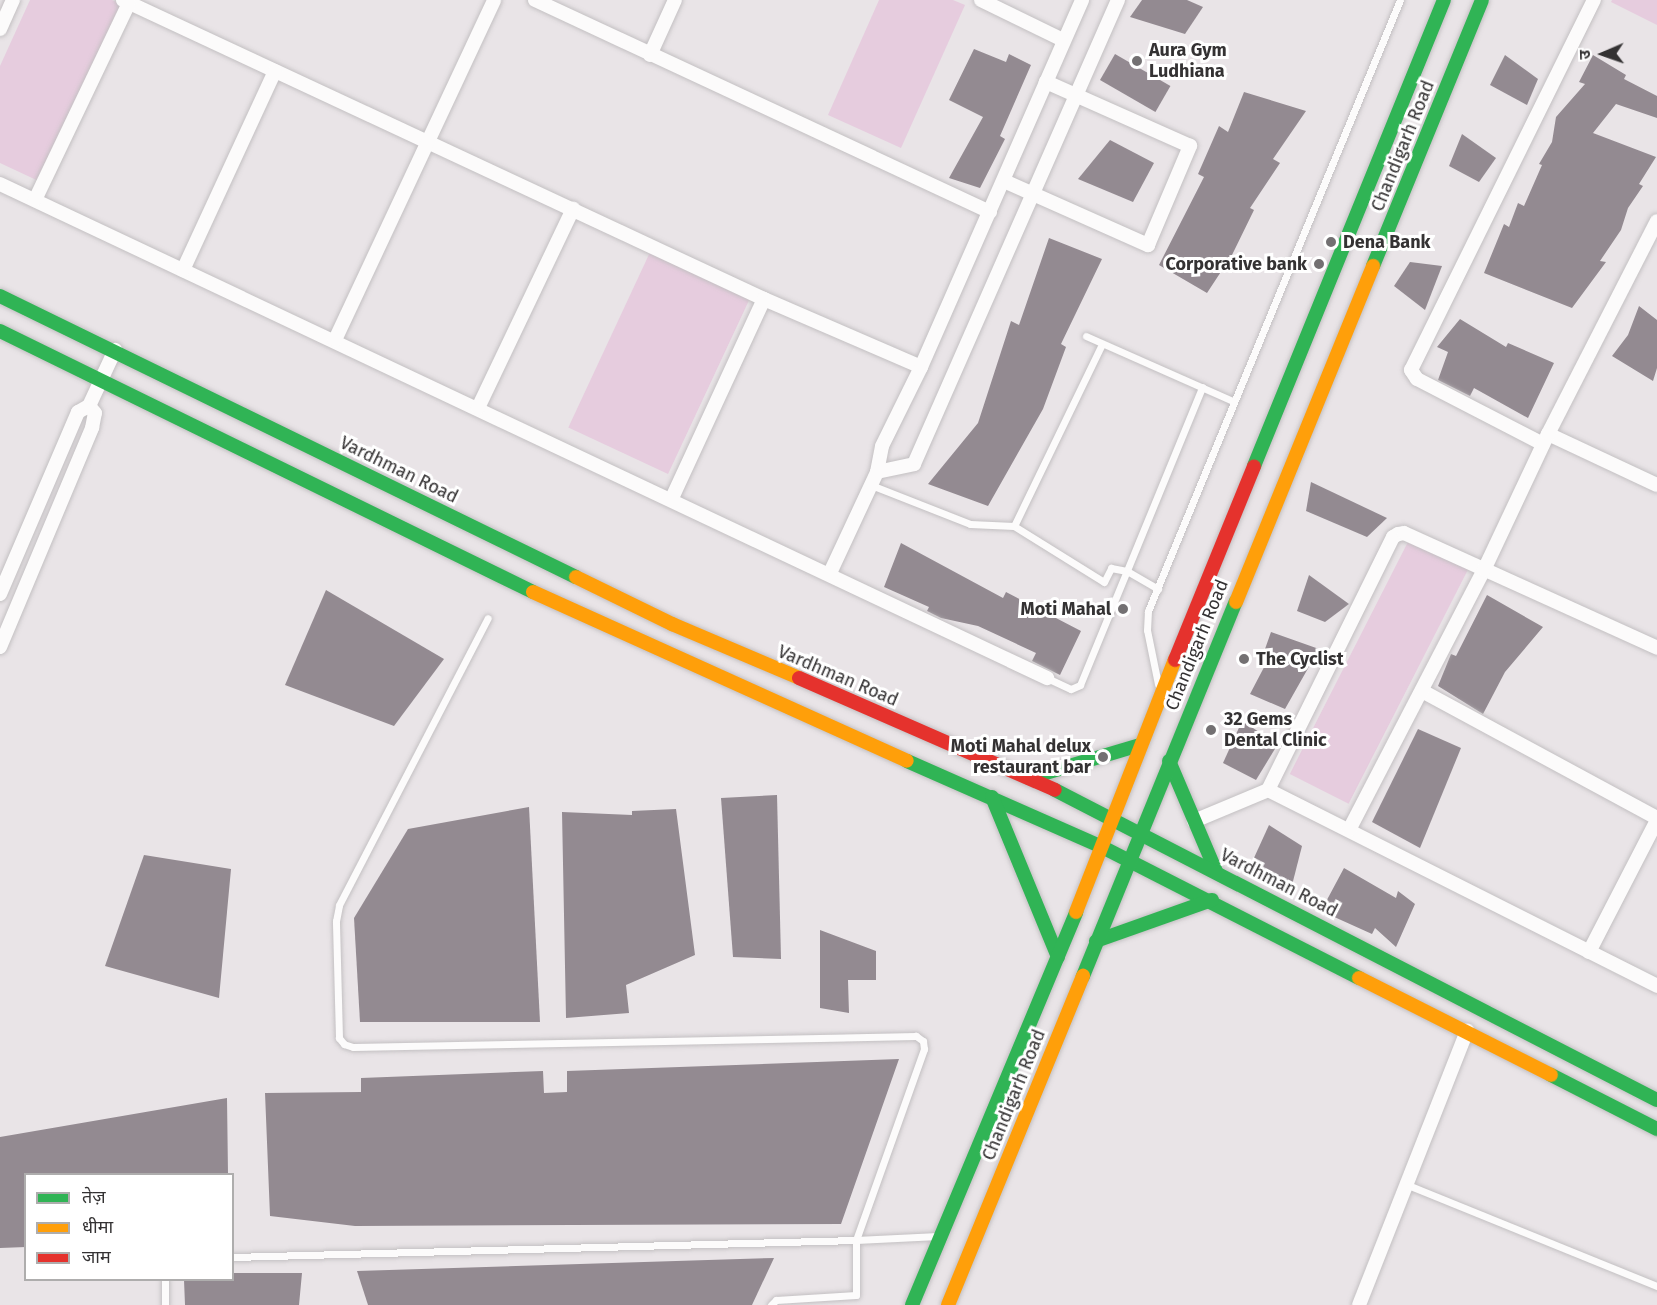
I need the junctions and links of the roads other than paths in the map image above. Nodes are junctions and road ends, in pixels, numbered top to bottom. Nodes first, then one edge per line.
1 (13, 0) edge
2 (494, 0) edge
3 (535, 0) edge
4 (675, 0) edge
5 (981, 0) edge
6 (1082, 0) edge
7 (1118, 0) edge
8 (1400, 0) edge
9 (1444, 0) edge
10 (1482, 0) edge
11 (1594, 0) edge
12 (126, 1) edge
13 (0, 29) edge
14 (1063, 40) junction
15 (650, 55) junction
16 (275, 71) junction
17 (1046, 82) junction
18 (1077, 95) junction
19 (427, 140) junction
20 (1004, 181) junction
21 (0, 184) edge
22 (1032, 193) junction
23 (35, 200) junction
24 (573, 209) junction
25 (990, 212) junction
26 (1657, 221) edge
27 (183, 270) junction
28 (0, 297) edge
29 (764, 299) junction
30 (0, 331) edge
31 (1086, 336) dead end
32 (335, 340) junction
33 (1102, 344) junction
34 (115, 350) junction
35 (921, 367) junction
36 (102, 378) junction
37 (1202, 387) junction
38 (1233, 401) junction
39 (89, 406) junction
40 (478, 408) junction
41 (1545, 439) junction
42 (874, 478) junction
43 (1657, 485) edge
44 (672, 498) junction
45 (1014, 525) junction
46 (1484, 570) junction
47 (1127, 571) junction
48 (830, 573) junction
49 (1158, 588) junction
50 (0, 594) edge
51 (488, 618) dead end
52 (0, 647) edge
53 (1657, 648) edge
54 (1047, 678) joint
55 (1422, 691) junction
56 (1160, 696) junction
57 (1140, 745) junction
58 (1169, 761) junction
59 (1029, 778) junction
60 (1269, 790) junction
61 (992, 796) junction
62 (1113, 818) junction
63 (1657, 819) edge
64 (1194, 820) junction
65 (1349, 830) junction
66 (1140, 832) junction
67 (1102, 847) junction
68 (1130, 860) junction
69 (1216, 871) junction
70 (1212, 900) junction
71 (1096, 941) junction
72 (1589, 952) junction
73 (1058, 957) junction
74 (1657, 986) edge
75 (1467, 1031) junction
76 (1657, 1100) edge
77 (1657, 1129) edge
78 (1408, 1185) junction
79 (940, 1236) junction
80 (856, 1240) junction
81 (234, 1257) edge
82 (165, 1281) edge
83 (1657, 1286) edge
84 (165, 1305) edge
85 (771, 1305) edge
86 (912, 1305) edge
87 (948, 1305) edge
88 (1359, 1305) edge

1 - 13 street
2 - 19 street
3 - 15 street
4 - 15 street
5 - 14 street
6 - 14 street
7 - 18 street
8 - 38 lane
9 - 56 street, Chandigarh Road
10 - 58 street, Chandigarh Road
11 - 41 street
12 - 16 street
12 - 23 street
14 - 17 street
15 - 25 street
16 - 19 street
16 - 27 street
17 - 18 street
17 - 20 street
18 - 22 street
18 - 22 street
19 - 24 street
19 - 32 street
20 - 22 street
20 - 25 street
21 - 23 street
22 - 42 street
23 - 27 street
24 - 29 street
24 - 40 street
25 - 35 street
26 - 41 street
27 - 32 street
28 - 34 street, Vardhman Road
29 - 35 street
29 - 44 street
30 - 36 street
31 - 33 lane
32 - 40 street
33 - 37 lane
33 - 45 lane
34 - 36 street
34 - 59 street, Vardhman Road
35 - 42 street
36 - 39 street
36 - 61 street
37 - 38 lane
37 - 47 lane
38 - 49 lane
39 - 50 street
39 - 52 street
40 - 44 street
41 - 43 street
41 - 46 street
42 - 45 lane
42 - 48 street
44 - 48 street
45 - 47 lane
46 - 53 street
46 - 55 street
46 - 60 street
47 - 49 lane
47 - 54 lane
48 - 54 street
49 - 56 lane
51 - 80 lane
55 - 63 street
55 - 65 street
56 - 57 street, Chandigarh Road
57 - 59 street
57 - 62 street, Chandigarh Road
58 - 64 street
58 - 66 street, Chandigarh Road
59 - 62 street, Vardhman Road
60 - 64 street
60 - 65 street
61 - 67 street
61 - 73 street
62 - 66 street, Vardhman Road
62 - 67 street, Chandigarh Road
63 - 72 street
64 - 69 street
65 - 72 street
66 - 68 street, Chandigarh Road
66 - 69 street, Vardhman Road
67 - 68 street
67 - 73 street, Chandigarh Road
68 - 70 street
68 - 71 street, Chandigarh Road
69 - 76 street, Vardhman Road
70 - 71 street
70 - 75 street
71 - 87 street, Chandigarh Road
72 - 74 street
73 - 79 street, Chandigarh Road
75 - 77 street
75 - 78 street
78 - 83 lane
78 - 88 street
79 - 80 lane
79 - 86 street, Chandigarh Road
80 - 81 lane
80 - 85 lane
82 - 84 lane

